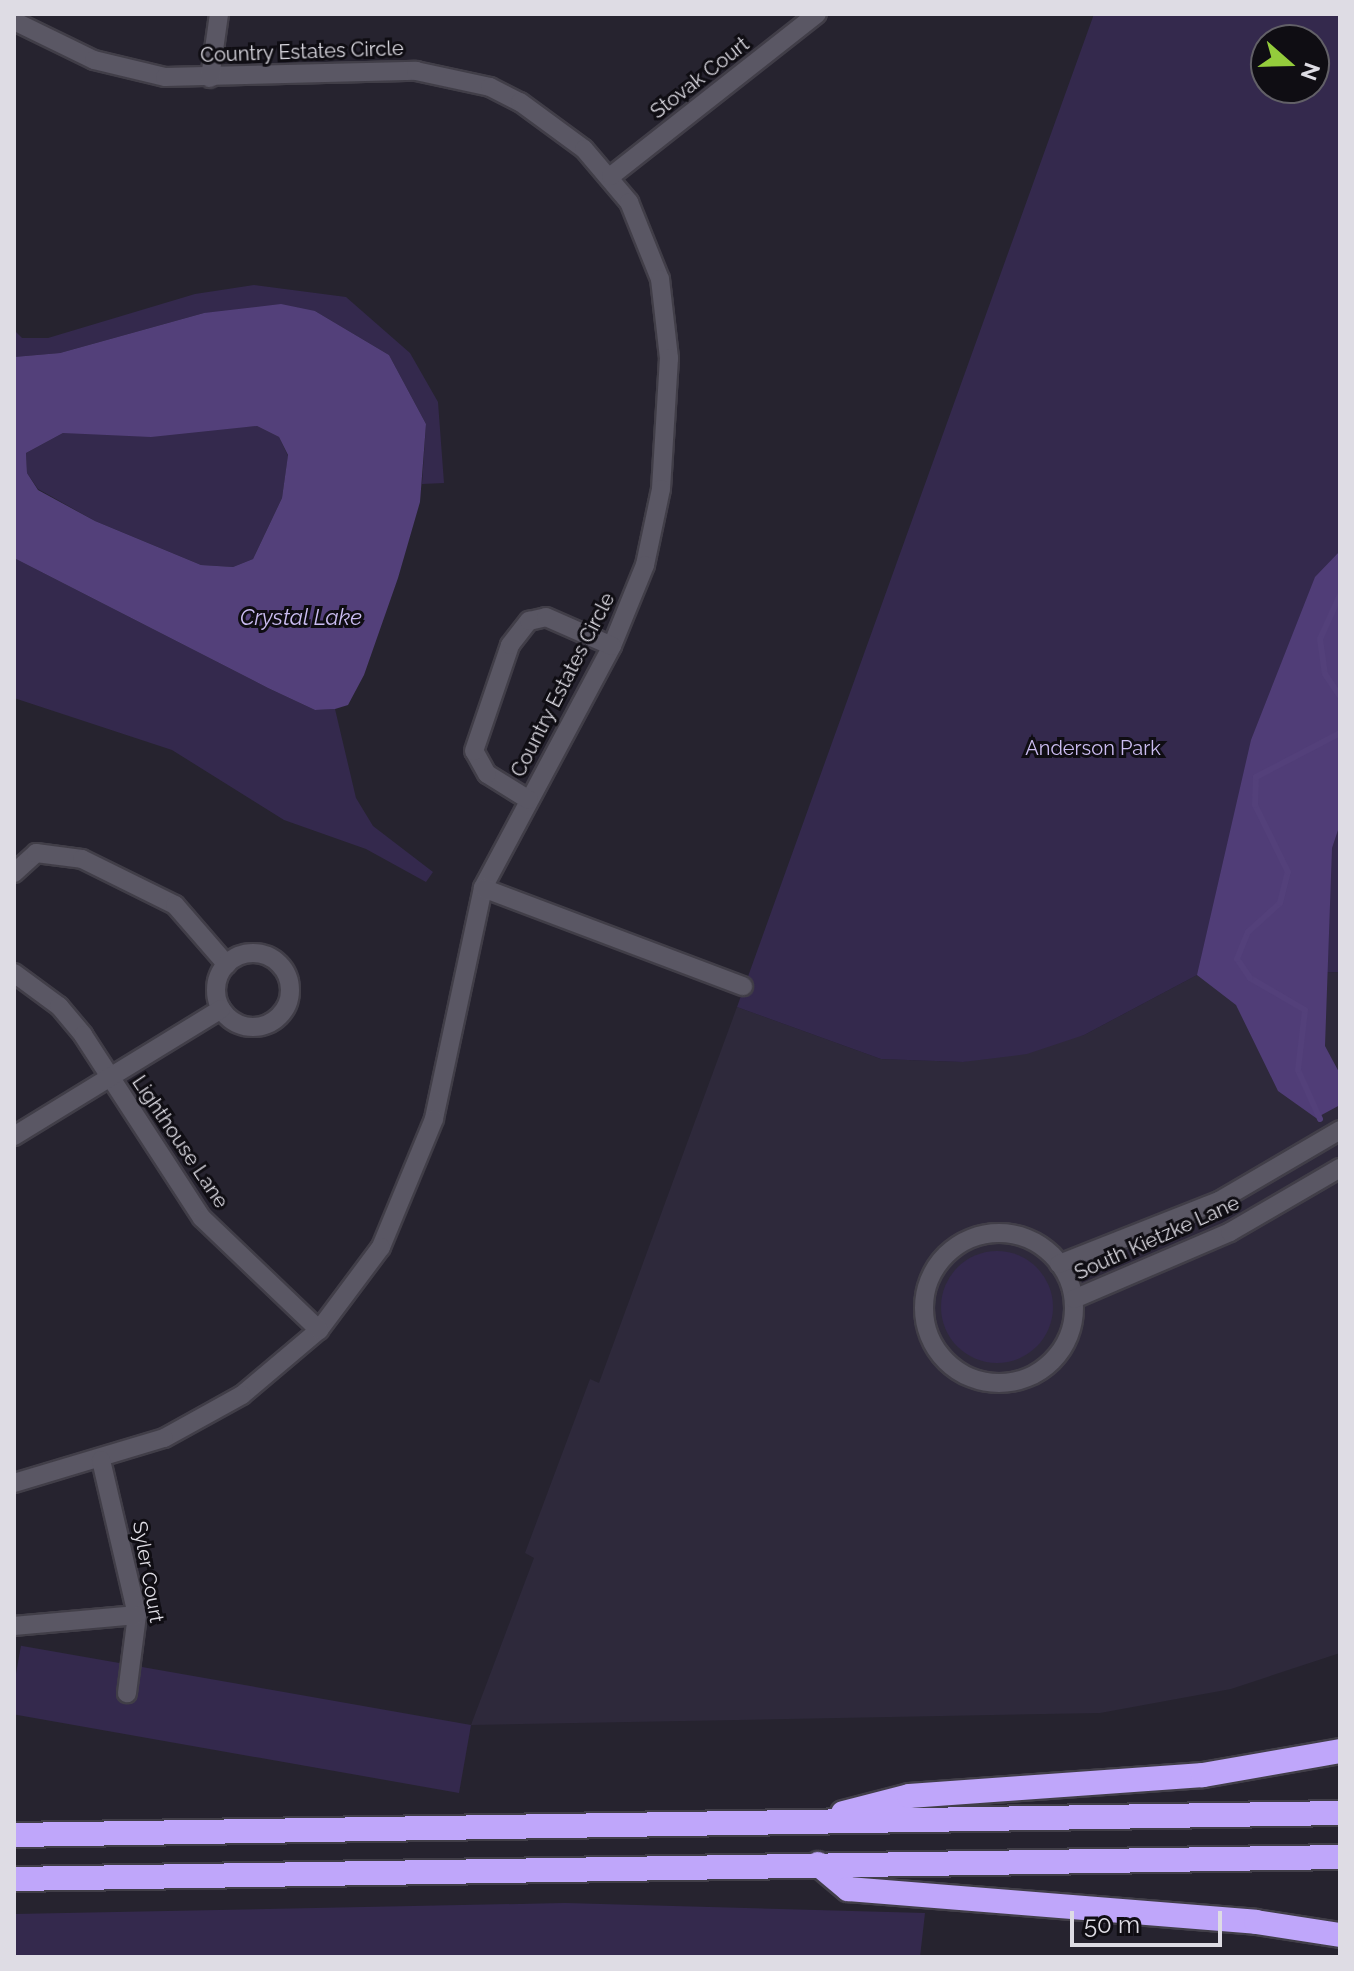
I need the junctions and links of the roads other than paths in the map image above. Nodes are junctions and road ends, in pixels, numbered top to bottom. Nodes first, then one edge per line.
1 (219, 14) edge
2 (817, 14) edge
3 (14, 21) edge
4 (210, 78) junction
5 (611, 176) junction
6 (612, 646) junction
7 (529, 800) junction
8 (14, 873) edge
9 (483, 888) junction
10 (227, 965) junction
11 (14, 973) edge
12 (743, 986) dead end
13 (221, 1009) junction
14 (109, 1078) junction
15 (1340, 1130) edge
16 (14, 1136) edge
17 (1340, 1168) edge
18 (1059, 1264) junction
19 (1074, 1299) junction
20 (319, 1330) junction
21 (101, 1460) junction
22 (14, 1483) edge
23 (137, 1615) junction
24 (14, 1626) edge
25 (127, 1693) dead end
26 (1340, 1751) edge
27 (1340, 1813) edge
28 (818, 1821) junction
29 (14, 1835) edge
30 (1340, 1857) edge
31 (818, 1864) junction
32 (14, 1879) edge
33 (1340, 1935) edge

1 - 4 street
2 - 5 street, Stovak Court
3 - 4 street, Country Estates Circle
4 - 5 street, Country Estates Circle
5 - 6 street, Country Estates Circle
6 - 7 street, Country Estates Circle
6 - 7 street
7 - 9 street, Country Estates Circle
8 - 10 street
9 - 12 street
9 - 20 street, Country Estates Circle
10 - 13 street
10 - 13 street
11 - 14 street, Lighthouse Lane
13 - 14 street
14 - 16 street
14 - 20 street, Lighthouse Lane
15 - 18 street, South Kietzke Lane
17 - 19 street, South Kietzke Lane
18 - 19 street, South Kietzke Lane
18 - 19 street, South Kietzke Lane
20 - 21 street, Country Estates Circle
21 - 22 street, Country Estates Circle
21 - 23 street, Syler Court
23 - 24 street
23 - 25 street, Syler Court
26 - 28 highway
27 - 28 highway
28 - 29 highway
30 - 31 highway
31 - 32 highway
31 - 33 highway

